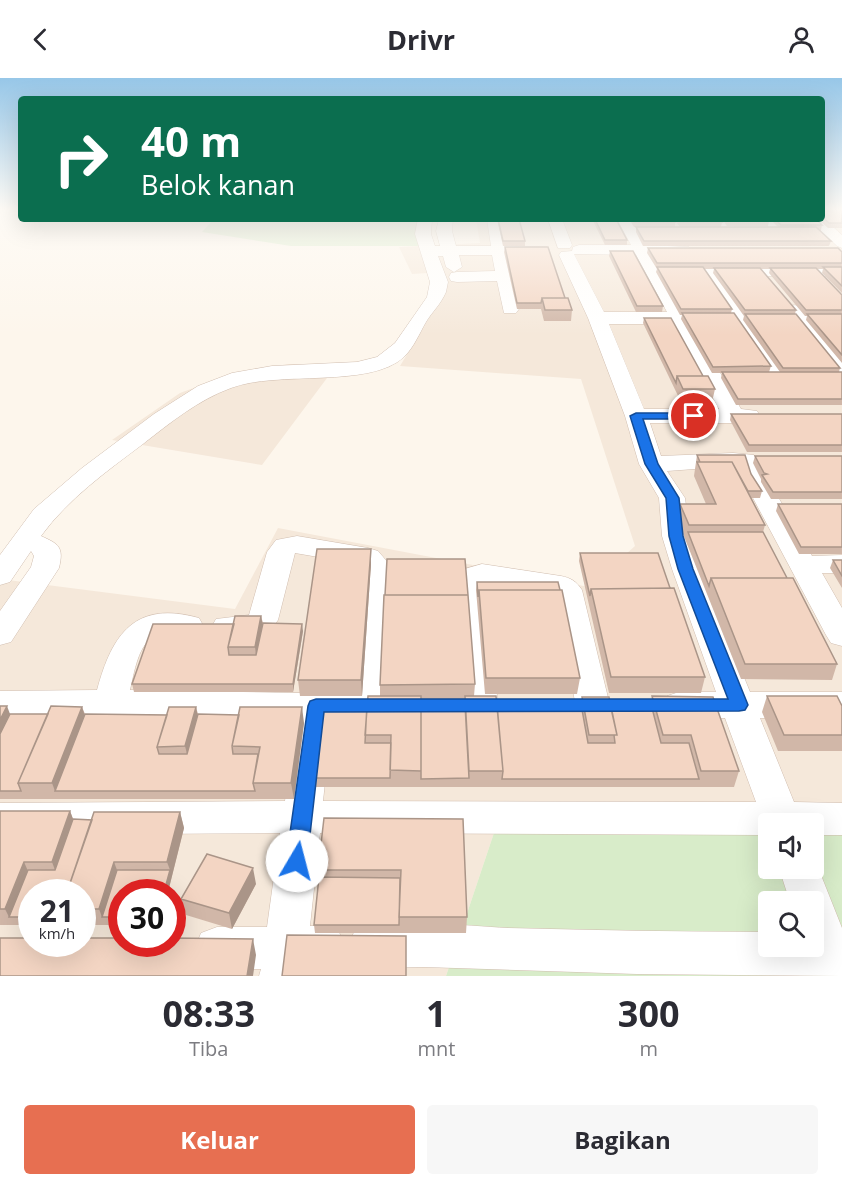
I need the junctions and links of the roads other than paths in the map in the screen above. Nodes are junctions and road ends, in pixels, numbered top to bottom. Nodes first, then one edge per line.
1 (499, 250) edge
2 (439, 251) junction
3 (445, 251) edge
4 (565, 251) edge
5 (642, 251) edge
6 (654, 271) junction
7 (764, 271) junction
8 (710, 272) junction
9 (504, 276) junction
10 (835, 279) edge
11 (510, 309) dead end
12 (597, 318) junction
13 (679, 318) junction
14 (741, 318) junction
15 (842, 318) edge
16 (802, 319) junction
17 (842, 367) edge
18 (811, 376) edge
19 (734, 377) junction
20 (636, 416) junction
21 (734, 416) junction
22 (766, 416) edge
23 (651, 464) junction
24 (26, 539) junction
25 (842, 564) edge
26 (802, 565) junction
27 (0, 576) edge
28 (841, 631) edge
29 (0, 634) edge
30 (110, 702) junction
31 (0, 704) edge
32 (739, 705) junction
33 (842, 705) edge
34 (316, 706) junction
35 (378, 706) junction
36 (412, 706) edge
37 (447, 706) edge
38 (481, 706) junction
39 (515, 706) edge
40 (560, 706) edge
41 (593, 706) junction
42 (779, 813) edge
43 (303, 817) junction
44 (0, 819) edge
45 (842, 819) edge
46 (824, 820) edge
47 (758, 821) edge
48 (824, 932) edge
49 (186, 949) edge
50 (837, 961) edge
51 (283, 962) edge

1 - 9 street
2 - 3 street
2 - 9 street
2 - 24 street
4 - 12 street
5 - 6 street
6 - 8 street
6 - 13 street
7 - 8 street
7 - 10 street
7 - 16 street
8 - 14 street
9 - 11 street
12 - 13 street
12 - 20 street
13 - 14 street
13 - 19 street
14 - 16 street
14 - 18 street
15 - 16 street
16 - 17 street
18 - 19 street
19 - 21 street
20 - 21 street
20 - 23 street
21 - 22 street
23 - 26 street
23 - 32 street
24 - 27 street
24 - 29 street
25 - 26 street
26 - 28 street
30 - 31 street
30 - 34 street
30 - 35 street
32 - 33 street
32 - 41 street
32 - 42 street
34 - 35 street
34 - 43 street
35 - 36 street
37 - 38 street
38 - 39 street
38 - 41 street
40 - 41 street
43 - 44 street
43 - 47 street
43 - 51 street
45 - 46 street
48 - 50 street
49 - 51 street
50 - 51 street

